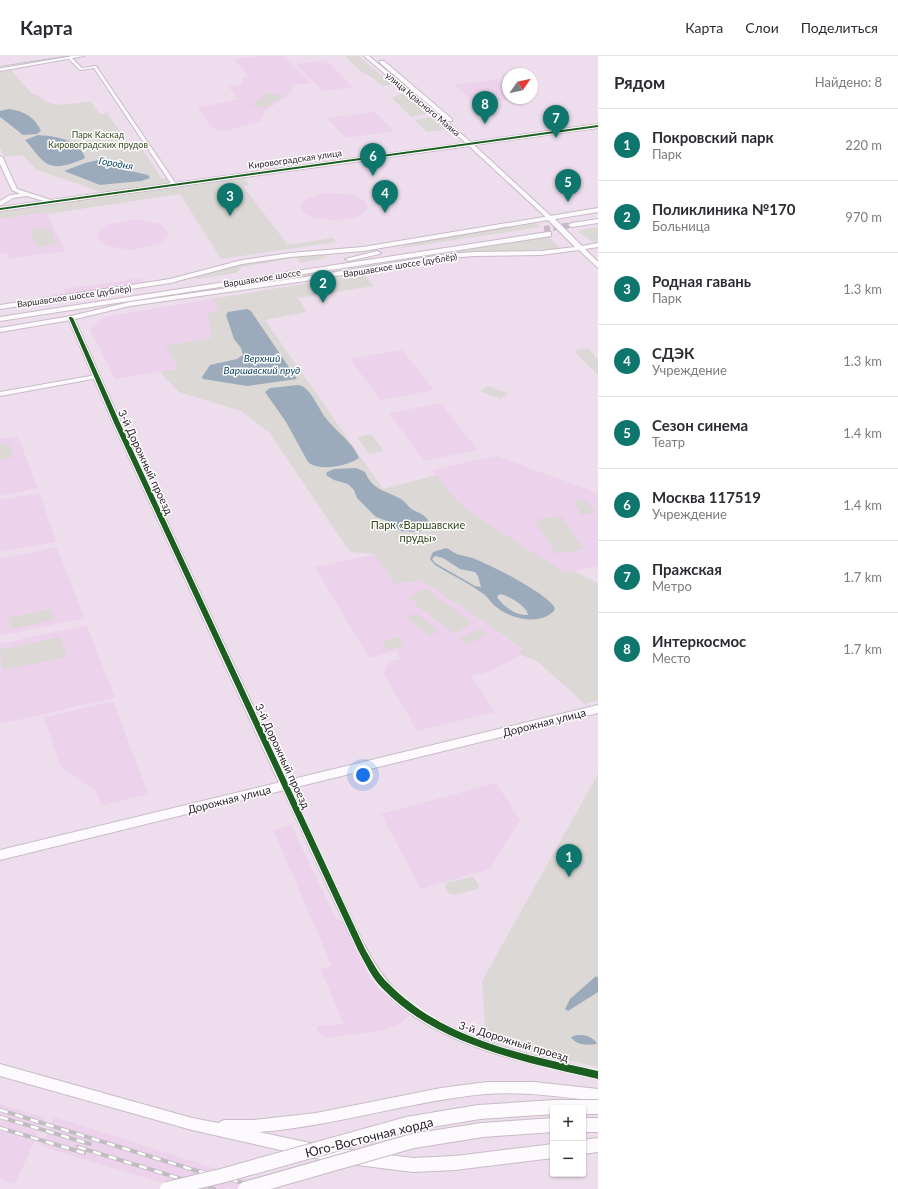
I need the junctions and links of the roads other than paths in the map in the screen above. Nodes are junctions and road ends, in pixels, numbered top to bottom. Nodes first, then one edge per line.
1 (55, 56) edge
2 (81, 56) edge
3 (366, 56) edge
4 (375, 56) edge
5 (70, 58) junction
6 (0, 65) edge
7 (0, 69) edge
8 (598, 126) edge
9 (473, 143) junction
10 (0, 158) edge
11 (174, 184) junction
12 (15, 190) junction
13 (26, 195) junction
14 (12, 196) junction
15 (66, 199) junction
16 (34, 202) junction
17 (3, 206) edge
18 (598, 210) edge
19 (553, 217) junction
20 (598, 221) edge
21 (598, 226) edge
22 (420, 240) junction
23 (598, 245) edge
24 (584, 248) junction
25 (473, 254) junction
26 (414, 255) junction
27 (598, 258) edge
28 (348, 259) junction
29 (598, 266) edge
30 (178, 291) junction
31 (130, 304) junction
32 (0, 307) edge
33 (0, 314) edge
34 (71, 318) junction
35 (0, 319) edge
36 (0, 330) edge
37 (96, 377) junction
38 (0, 394) edge
39 (598, 709) edge
40 (285, 785) junction
41 (0, 855) edge
42 (0, 1070) edge
43 (598, 1075) edge
44 (598, 1096) edge
45 (598, 1107) edge
46 (192, 1124) junction
47 (550, 1125) edge
48 (586, 1125) edge
49 (598, 1125) edge
50 (598, 1145) edge
51 (586, 1147) edge
52 (550, 1151) edge
53 (167, 1189) edge
54 (245, 1189) edge

1 - 6 main road
2 - 5 main road
3 - 9 street, улица Красного Маяка
4 - 9 street, улица Красного Маяка
5 - 7 main road
5 - 11 street
8 - 9 street, Кировоградская улица
9 - 11 street, Кировоградская улица
9 - 19 street, улица Красного Маяка
10 - 12 street
11 - 15 street, Кировоградская улица
12 - 13 street
12 - 14 street
13 - 14 street
13 - 16 street
14 - 17 street
15 - 16 street, Кировоградская улица
15 - 16 street, Кировоградская улица
16 - 17 street, Кировоградская улица
18 - 19 main road, Варшавское шоссе (дублёр)
19 - 22 main road, Варшавское шоссе (дублёр)
19 - 24 main road
20 - 21 main road
22 - 28 main road
22 - 32 main road, Варшавское шоссе (дублёр)
23 - 24 main road
24 - 25 main road, Варшавское шоссе (дублёр)
24 - 27 main road
24 - 29 main road
25 - 26 main road
25 - 31 main road, Варшавское шоссе (дублёр)
26 - 28 main road, Варшавское шоссе
26 - 30 main road, Варшавское шоссе
28 - 33 main road, Варшавское шоссе
30 - 31 main road
30 - 35 main road, Варшавское шоссе
31 - 34 main road, Варшавское шоссе (дублёр)
34 - 36 main road, Варшавское шоссе (дублёр)
34 - 37 street, 3-й Дорожный проезд
37 - 38 street
37 - 40 street, 3-й Дорожный проезд
39 - 40 main road, Дорожная улица
40 - 41 main road, Дорожная улица
40 - 43 street, 3-й Дорожный проезд
42 - 46 main road
44 - 46 main road
45 - 53 main road, Юго-Восточная хорда, bridge
46 - 52 main road
47 - 54 main road, Юго-Восточная хорда, bridge
48 - 49 main road
50 - 51 main road

